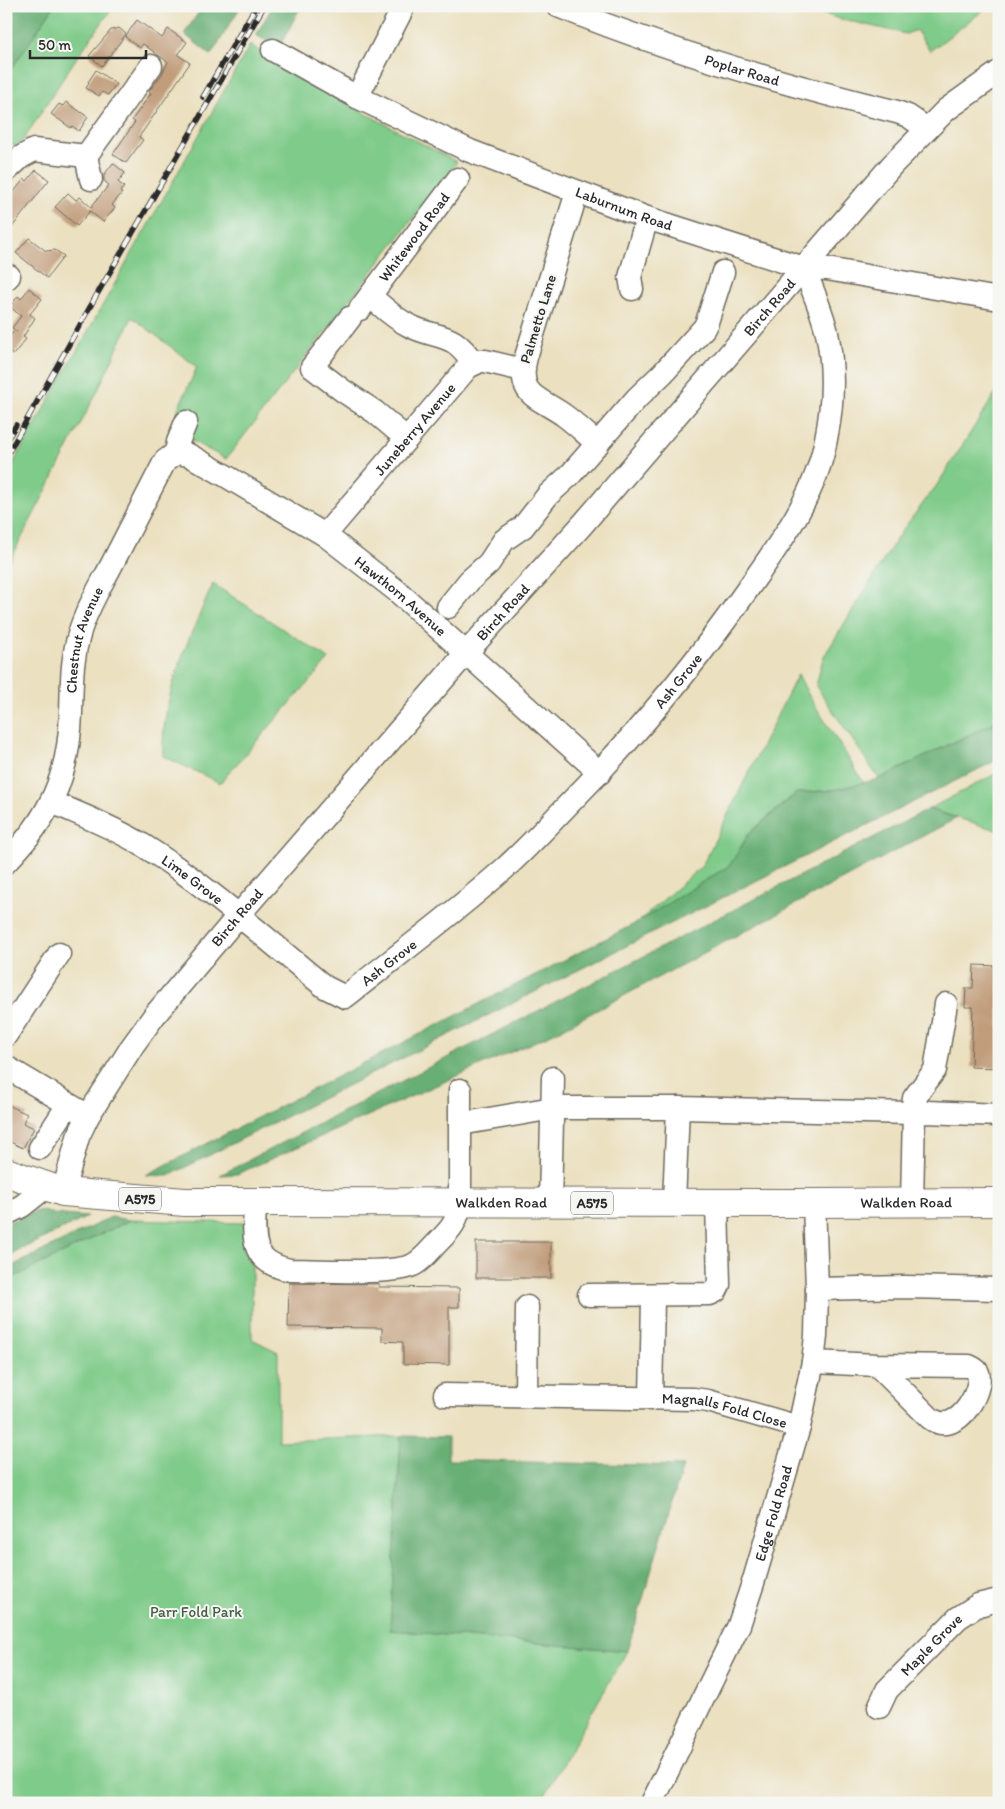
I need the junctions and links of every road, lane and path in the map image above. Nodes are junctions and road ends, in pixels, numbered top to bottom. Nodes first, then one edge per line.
1 (404, 6) edge
2 (558, 6) edge
3 (273, 50) dead end
4 (138, 73) dead end
5 (997, 78) edge
6 (357, 97) junction
7 (926, 129) junction
8 (86, 156) junction
9 (6, 171) edge
10 (92, 179) dead end
11 (458, 179) dead end
12 (577, 192) junction
13 (647, 218) junction
14 (804, 268) junction
15 (723, 272) dead end
16 (632, 289) dead end
17 (999, 299) edge
18 (365, 302) junction
19 (474, 364) junction
20 (523, 370) junction
21 (186, 422) dead end
22 (407, 438) junction
23 (598, 444) junction
24 (176, 453) junction
25 (325, 535) junction
26 (448, 607) dead end
27 (467, 652) junction
28 (600, 773) junction
29 (52, 802) junction
30 (6, 862) edge
31 (238, 916) junction
32 (59, 954) dead end
33 (345, 997) joint
34 (946, 1004) dead end
35 (6, 1036) edge
36 (6, 1067) edge
37 (554, 1078) dead end
38 (460, 1090) dead end
39 (68, 1104) junction
40 (552, 1108) junction
41 (678, 1108) junction
42 (914, 1113) junction
43 (999, 1115) edge
44 (88, 1116) junction
45 (460, 1124) junction
46 (40, 1148) dead end
47 (6, 1172) edge
48 (54, 1190) junction
49 (912, 1201) junction
50 (674, 1202) junction
51 (717, 1202) junction
52 (999, 1202) edge
53 (255, 1203) junction
54 (460, 1203) junction
55 (550, 1203) junction
56 (814, 1203) junction
57 (6, 1214) edge
58 (816, 1289) junction
59 (999, 1289) edge
60 (589, 1295) dead end
61 (653, 1298) dead end
62 (527, 1307) dead end
63 (813, 1362) junction
64 (877, 1365) dead end
65 (445, 1395) dead end
66 (526, 1396) junction
67 (651, 1399) junction
68 (799, 1427) junction
69 (999, 1600) edge
70 (878, 1707) dead end
71 (652, 1803) edge

1 - 6 street
2 - 7 street, Poplar Road
3 - 6 street, Laburnum Road
4 - 8 street
5 - 7 street, Birch Road
6 - 12 street, Laburnum Road
7 - 14 street, Birch Road
8 - 9 street
8 - 10 street
11 - 18 street, Whitewood Road
12 - 13 street, Laburnum Road
12 - 20 street, Palmetto Lane
13 - 14 street, Laburnum Road
13 - 16 street
14 - 17 street, Laburnum Road
14 - 27 street, Birch Road
14 - 28 street, Ash Grove
15 - 23 street
18 - 19 street, Whitewood Road
18 - 22 street, Whitewood Road
19 - 20 street
19 - 22 street, Juneberry Avenue
20 - 23 street, Palmetto Lane
21 - 24 street, Chestnut Avenue
22 - 25 street, Juneberry Avenue
23 - 26 street
24 - 25 street, Hawthorn Avenue
24 - 29 street, Chestnut Avenue
25 - 27 street, Hawthorn Avenue
27 - 28 street, Hawthorn Avenue
27 - 31 street, Birch Road
28 - 33 street, Ash Grove
29 - 30 street, Chestnut Avenue
29 - 31 street, Lime Grove
31 - 33 street, Lime Grove
31 - 44 street, Birch Road
32 - 35 street
34 - 42 street
36 - 39 street
37 - 40 street
38 - 45 street
39 - 44 street
39 - 46 street
40 - 41 street
40 - 45 street
40 - 55 street
41 - 42 street
41 - 50 street
42 - 43 street
42 - 49 street
44 - 48 street, Birch Road
45 - 54 street
47 - 48 main road, Walkden Road / A575
48 - 53 main road, Walkden Road / A575
48 - 57 street
49 - 52 main road, Walkden Road / A575
49 - 56 main road, Walkden Road / A575
50 - 51 main road, Walkden Road / A575
50 - 55 main road, Walkden Road / A575
51 - 56 main road, Walkden Road / A575
51 - 60 street
53 - 54 main road, Walkden Road / A575
53 - 54 street
54 - 55 main road, Walkden Road / A575
56 - 58 street, Edge Fold Road
58 - 59 street
58 - 63 street, Edge Fold Road
61 - 67 street, Magnalls Fold Close
62 - 66 street
63 - 64 street
63 - 68 street, Edge Fold Road
65 - 66 street, Magnalls Fold Close
66 - 67 street, Magnalls Fold Close
67 - 68 street, Magnalls Fold Close
68 - 71 street, Edge Fold Road
69 - 70 street, Maple Grove

